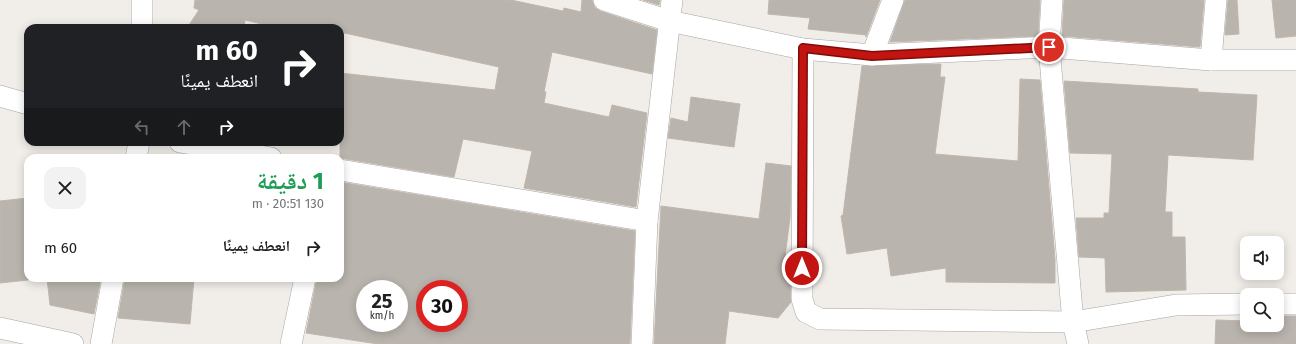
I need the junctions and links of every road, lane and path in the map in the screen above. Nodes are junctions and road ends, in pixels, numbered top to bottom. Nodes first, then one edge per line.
1 (142, 0) edge
2 (604, 0) edge
3 (672, 0) edge
4 (893, 0) edge
5 (1052, 0) edge
6 (1216, 0) edge
7 (670, 21) junction
8 (142, 24) edge
9 (1049, 47) junction
10 (803, 48) junction
11 (872, 56) junction
12 (1211, 60) junction
13 (1296, 60) edge
14 (0, 96) edge
15 (24, 103) edge
16 (203, 146) edge
17 (248, 154) edge
18 (344, 171) edge
19 (647, 221) junction
20 (112, 282) edge
21 (304, 282) edge
22 (1240, 304) edge
23 (1284, 304) edge
24 (1296, 304) edge
25 (1073, 322) junction
26 (0, 328) edge
27 (73, 344) edge
28 (101, 344) edge
29 (291, 344) edge
30 (642, 344) edge
31 (1078, 344) edge

1 - 8 street
2 - 7 street
3 - 7 street
4 - 11 street
5 - 9 street
6 - 12 street
7 - 10 street
7 - 19 street
9 - 11 street
9 - 12 street
9 - 25 street
10 - 11 street
10 - 25 street
12 - 13 street
14 - 15 street
16 - 17 street
18 - 19 street
19 - 30 street
20 - 28 street
21 - 29 street
22 - 25 street
23 - 24 street
25 - 31 street
26 - 27 street

